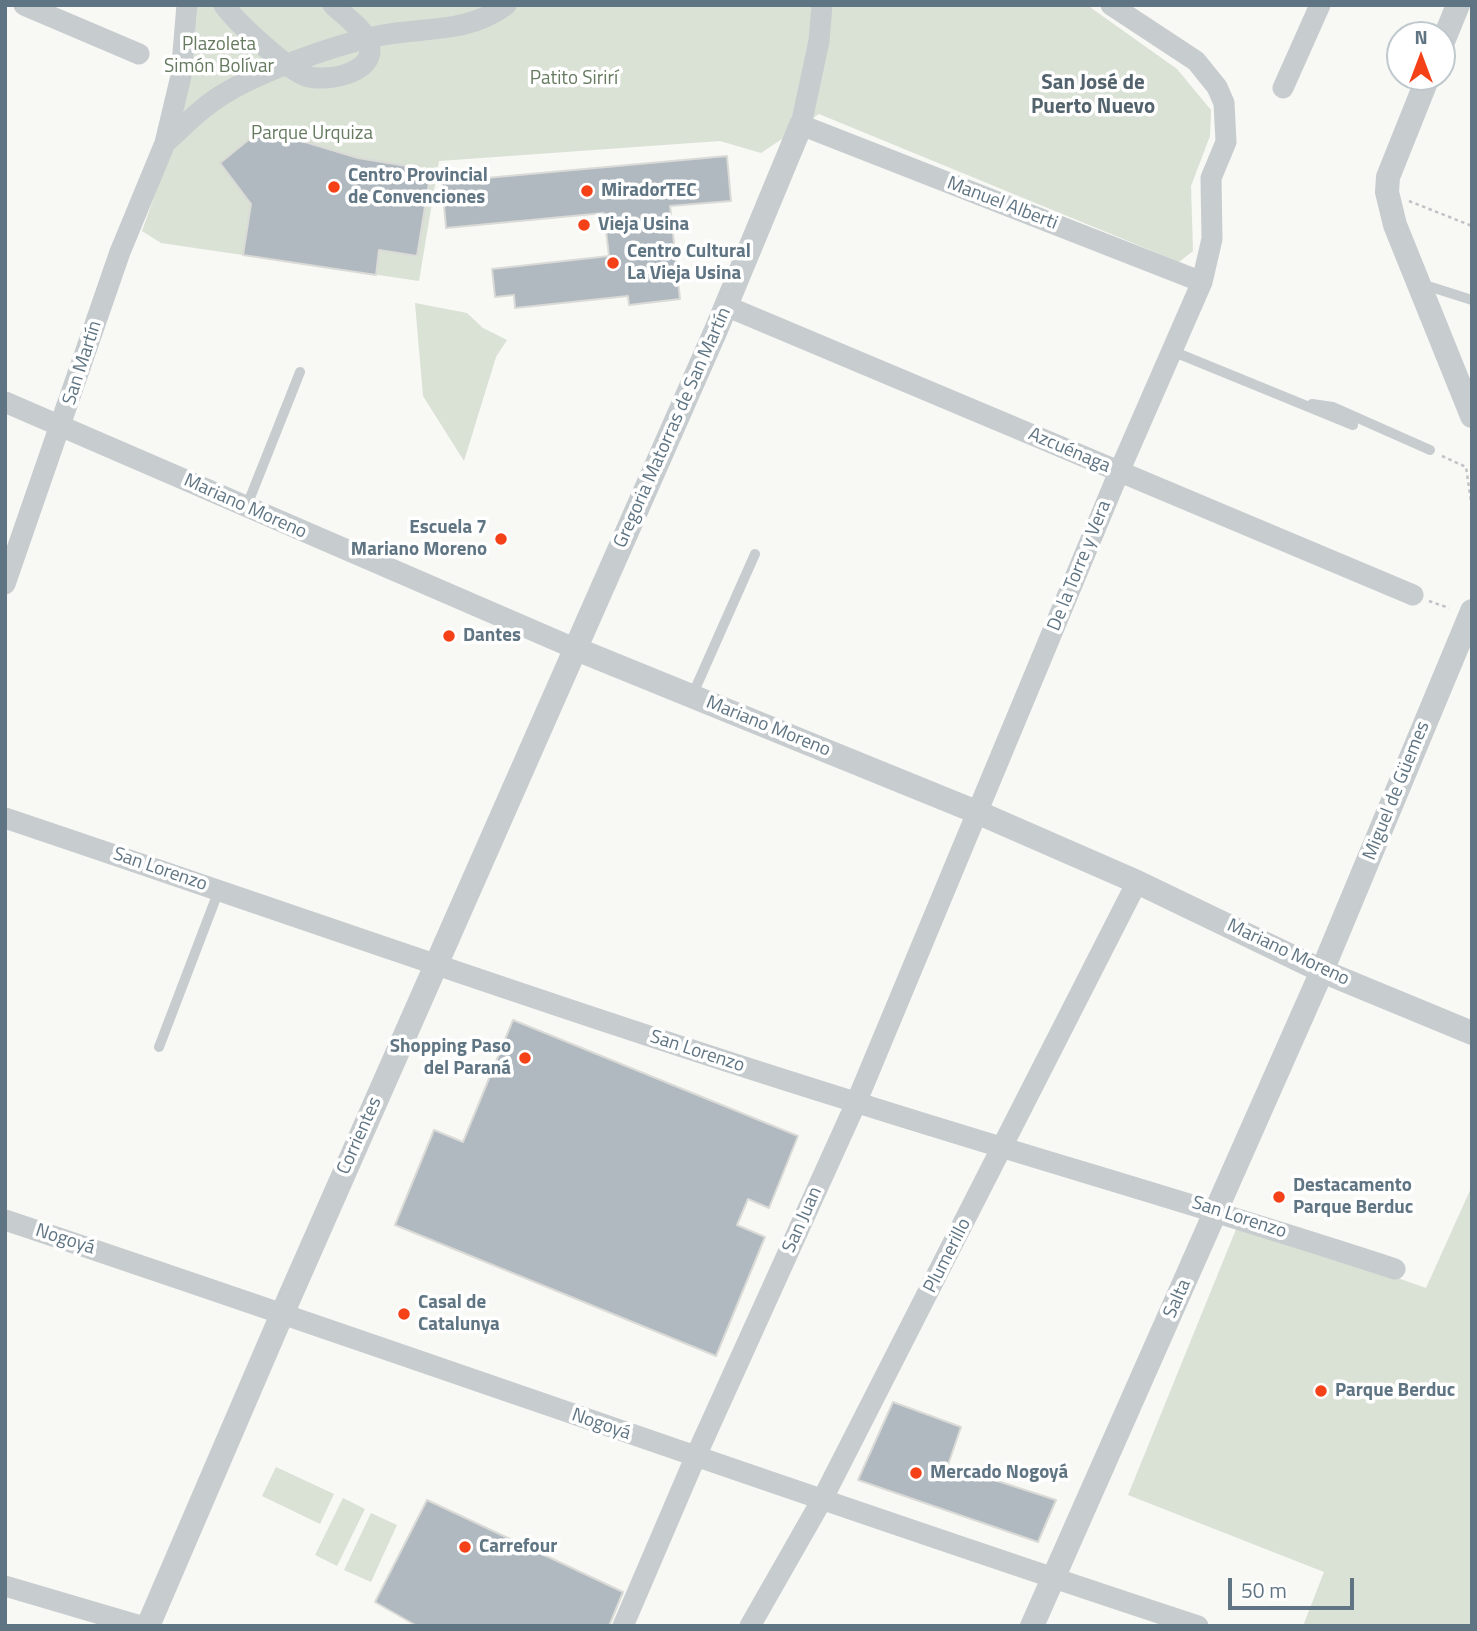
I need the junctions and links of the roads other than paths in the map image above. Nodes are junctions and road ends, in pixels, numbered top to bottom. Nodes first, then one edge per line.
1 (24, 5) edge
2 (187, 5) edge
3 (224, 5) edge
4 (333, 5) edge
5 (506, 5) edge
6 (822, 5) edge
7 (1111, 5) edge
8 (1320, 5) edge
9 (367, 39) junction
10 (139, 54) dead end
11 (289, 66) junction
12 (1283, 88) dead end
13 (1422, 91) edge
14 (802, 125) junction
15 (165, 143) junction
16 (1202, 282) junction
17 (1420, 287) junction
18 (1472, 300) edge
19 (726, 306) junction
20 (1172, 351) junction
21 (300, 372) dead end
22 (5, 402) edge
23 (1296, 402) junction
24 (1472, 416) edge
25 (1353, 425) dead end
26 (62, 426) junction
27 (1430, 450) road end
28 (1119, 472) junction
29 (246, 508) junction
30 (755, 554) dead end
31 (5, 584) edge
32 (1413, 595) road end
33 (1471, 613) edge
34 (576, 649) junction
35 (692, 696) junction
36 (979, 813) junction
37 (5, 818) edge
38 (1137, 882) junction
39 (219, 890) junction
40 (435, 967) junction
41 (1322, 971) junction
42 (1472, 1033) edge
43 (159, 1047) dead end
44 (856, 1103) junction
45 (1004, 1147) junction
46 (1217, 1210) junction
47 (5, 1220) edge
48 (1395, 1269) dead end
49 (283, 1312) junction
50 (695, 1458) junction
51 (823, 1499) junction
52 (1053, 1578) junction
53 (5, 1586) edge
54 (141, 1626) edge
55 (148, 1626) edge
56 (623, 1626) edge
57 (750, 1626) edge
58 (1032, 1626) edge
59 (1198, 1626) edge

1 - 10 street
2 - 15 street, San Martín
3 - 11 street
4 - 9 street
5 - 9 street
6 - 14 street, Gregoria Matorras de San Martín
7 - 16 street, De la Torre y Vera
8 - 12 street
9 - 11 street
11 - 15 street
13 - 17 street
14 - 16 street, Manuel Alberti
14 - 19 street, Gregoria Matorras de San Martín
15 - 26 street, San Martín
16 - 20 street, De la Torre y Vera
17 - 18 lane
17 - 24 street
19 - 28 street, Azcuénaga
19 - 34 street, Gregoria Matorras de San Martín
20 - 23 lane
20 - 28 street, De la Torre y Vera
21 - 29 lane
22 - 26 street, Mariano Moreno
23 - 25 lane
23 - 27 lane
26 - 29 street, Mariano Moreno
26 - 31 street, San Martín
28 - 32 street, Azcuénaga
28 - 36 street, De la Torre y Vera
29 - 34 street, Mariano Moreno
30 - 35 lane
33 - 41 street, Miguel de Güemes
34 - 35 street, Mariano Moreno
34 - 40 street, Corrientes
35 - 36 street, Mariano Moreno
36 - 38 street, Mariano Moreno
36 - 44 street, San Juan
37 - 39 street, San Lorenzo
38 - 41 street, Mariano Moreno
38 - 45 street, Plumerillo
39 - 40 street, San Lorenzo
39 - 43 lane
40 - 44 street, San Lorenzo
40 - 49 street, Corrientes
41 - 42 street, Mariano Moreno
41 - 46 street, Salta
44 - 45 street, San Lorenzo
44 - 50 street, San Juan
45 - 46 street, San Lorenzo
45 - 51 street, Plumerillo
46 - 48 street, San Lorenzo
46 - 52 street, Salta
47 - 49 street, Nogoyá
49 - 50 street, Nogoyá
49 - 55 street, Corrientes
50 - 51 street, Nogoyá
50 - 56 street, San Juan
51 - 52 street, Nogoyá
51 - 57 street, Plumerillo
52 - 58 street, Salta
52 - 59 street, Nogoyá
53 - 54 street

